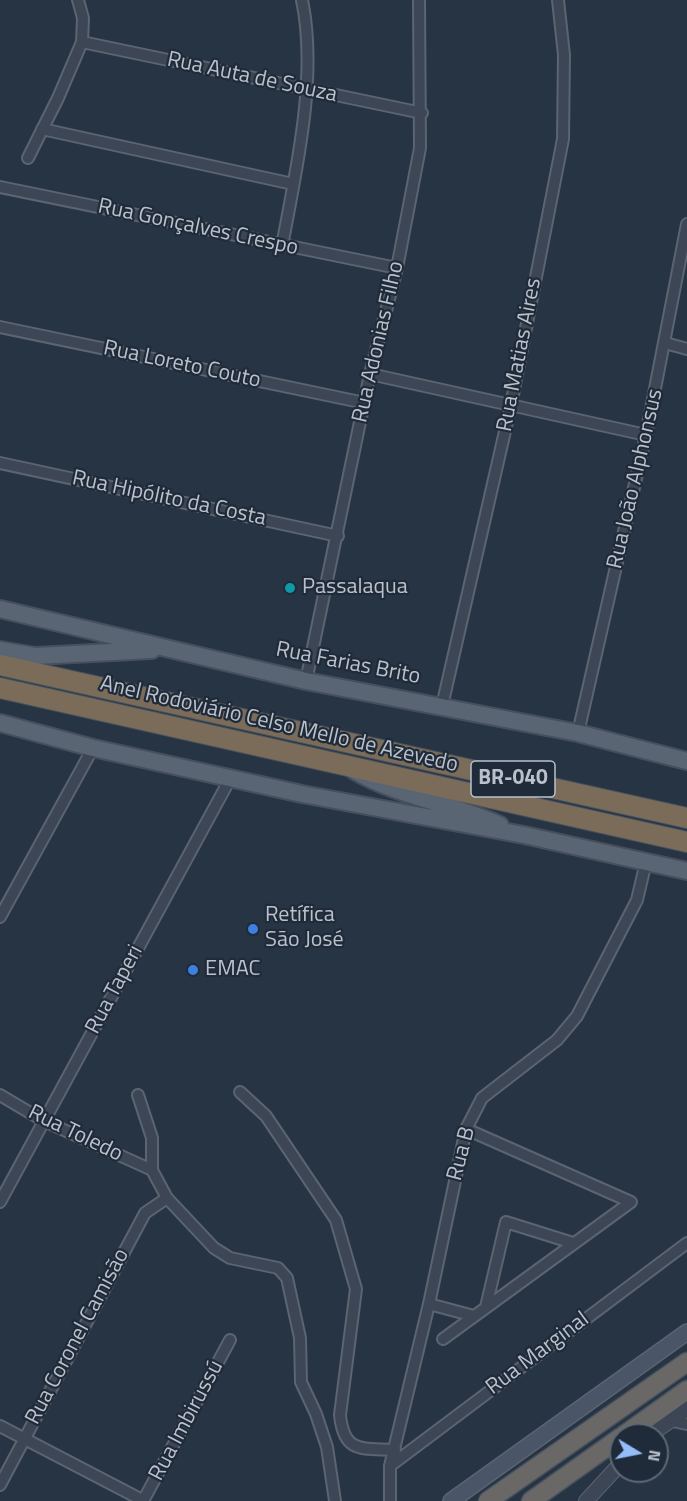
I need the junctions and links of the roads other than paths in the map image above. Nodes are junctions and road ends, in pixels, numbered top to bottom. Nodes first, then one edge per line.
1 (78, 0) edge
2 (302, 0) edge
3 (419, 0) edge
4 (558, 0) edge
5 (82, 42) junction
6 (306, 89) junction
7 (422, 113) junction
8 (42, 129) junction
9 (28, 158) dead end
10 (293, 184) junction
11 (0, 187) edge
12 (687, 224) edge
13 (282, 246) junction
14 (397, 268) junction
15 (0, 327) edge
16 (665, 344) junction
17 (687, 349) edge
18 (370, 374) junction
19 (365, 403) junction
20 (511, 405) junction
21 (646, 435) junction
22 (0, 463) edge
23 (338, 536) junction
24 (0, 609) edge
25 (0, 650) edge
26 (177, 650) junction
27 (0, 665) edge
28 (306, 681) junction
29 (0, 688) edge
30 (442, 706) junction
31 (0, 723) edge
32 (578, 733) junction
33 (93, 748) junction
34 (687, 761) edge
35 (342, 763) junction
36 (230, 778) junction
37 (687, 818) edge
38 (524, 835) junction
39 (687, 842) edge
40 (646, 862) junction
41 (687, 871) edge
42 (0, 917) edge
43 (240, 1092) dead end
44 (0, 1095) edge
45 (138, 1095) dead end
46 (44, 1121) junction
47 (466, 1129) junction
48 (152, 1170) junction
49 (167, 1198) junction
50 (0, 1202) edge
51 (573, 1243) junction
52 (687, 1243) edge
53 (429, 1304) junction
54 (486, 1307) junction
55 (474, 1316) junction
56 (687, 1332) edge
57 (443, 1339) dead end
58 (231, 1340) dead end
59 (687, 1362) edge
60 (687, 1390) edge
61 (687, 1409) edge
62 (668, 1420) junction
63 (640, 1423) edge
64 (664, 1423) edge
65 (687, 1424) edge
66 (0, 1426) edge
67 (24, 1438) junction
68 (609, 1445) edge
69 (395, 1450) junction
70 (390, 1466) junction
71 (609, 1476) edge
72 (0, 1485) edge
73 (144, 1501) edge
74 (335, 1501) edge
75 (390, 1501) edge
76 (451, 1501) edge
77 (488, 1501) edge
78 (531, 1501) edge
79 (586, 1501) edge

1 - 5 street
2 - 6 street
3 - 7 street, Rua Adonias Filho
4 - 20 street, Rua Matias Aires
5 - 6 street, Rua Auta de Souza
5 - 8 street
6 - 7 street, Rua Auta de Souza
6 - 10 street
7 - 14 street, Rua Adonias Filho
8 - 9 street
8 - 10 street
10 - 13 street
11 - 13 street, Rua Gonçalves Crespo
12 - 16 street, Rua João Alphonsus
13 - 14 street, Rua Gonçalves Crespo
14 - 18 street, Rua Adonias Filho
15 - 19 street, Rua Loreto Couto
16 - 17 street
16 - 21 street, Rua João Alphonsus
18 - 19 street, Rua Adonias Filho
18 - 20 street
19 - 23 street, Rua Adonias Filho
20 - 21 street
20 - 30 street, Rua Matias Aires
21 - 32 street, Rua João Alphonsus
22 - 23 street, Rua Hipólito da Costa
23 - 28 street, Rua Adonias Filho
24 - 26 main road, Rua Farias Brito
25 - 26 main road
26 - 28 main road, Rua Farias Brito
27 - 37 highway, Anel Rodoviário Celso Mello de Azevedo / BR-040
28 - 30 main road, Rua Farias Brito
29 - 35 highway, Anel Rodoviário Celso Mello de Azevedo / BR-040
30 - 32 main road, Rua Farias Brito
31 - 33 main road
32 - 34 main road, Rua Farias Brito
33 - 36 main road
33 - 42 street
35 - 38 main road
35 - 39 highway, Anel Rodoviário Celso Mello de Azevedo / BR-040
36 - 38 main road
36 - 46 street, Rua Taperi
38 - 40 main road
40 - 41 main road
40 - 47 street, Rua B
43 - 69 street
44 - 46 street, Rua Toledo
45 - 48 street
46 - 48 street, Rua Toledo
46 - 50 street, Rua Taperi
47 - 51 street
47 - 53 street, Rua B
48 - 49 street
49 - 67 street, Rua Coronel Camisão
49 - 74 street
51 - 54 street
51 - 54 street
52 - 70 street, Rua Marginal
53 - 55 street
53 - 69 street, Rua B
54 - 55 street
55 - 57 street
56 - 76 main road
58 - 73 street, Rua Imbirussú
59 - 77 highway
60 - 63 highway
61 - 62 street
62 - 64 street
62 - 65 street
66 - 67 street
67 - 72 street, Rua Coronel Camisão
67 - 73 street
68 - 78 highway
69 - 70 street, Rua B
70 - 75 street, Rua B
71 - 79 street

